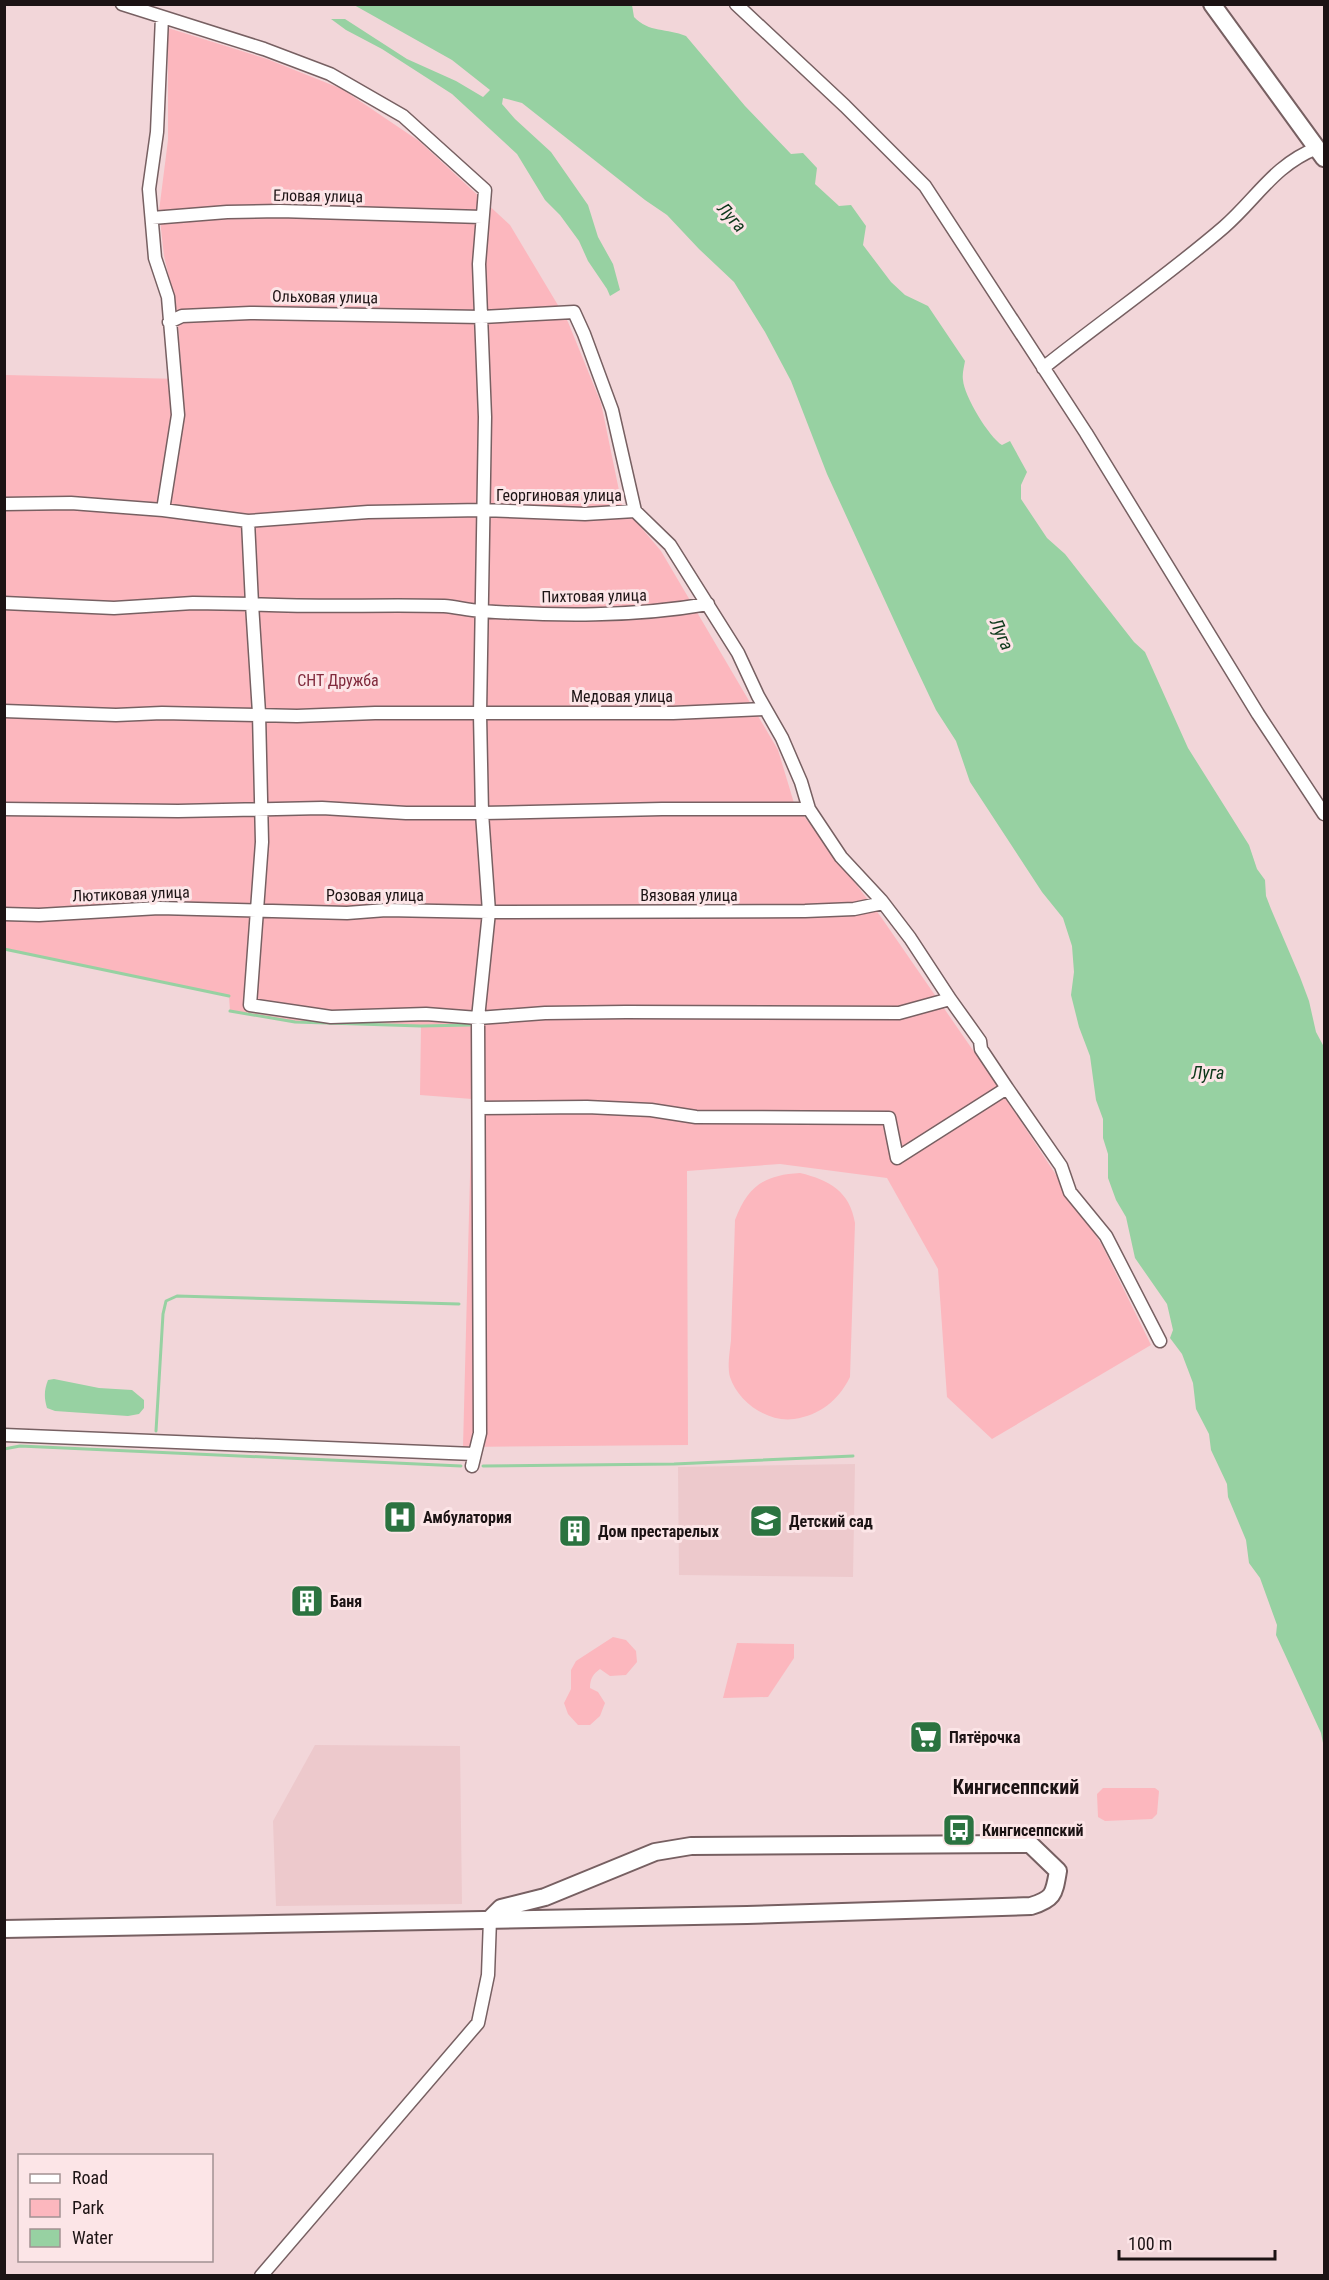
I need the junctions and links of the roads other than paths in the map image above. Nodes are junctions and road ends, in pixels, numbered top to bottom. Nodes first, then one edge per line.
1 (123, 4) edge
2 (736, 4) edge
3 (1212, 4) edge
4 (162, 16) junction
5 (1321, 153) edge
6 (482, 217) junction
7 (152, 218) junction
8 (482, 316) junction
9 (169, 322) junction
10 (1043, 369) junction
11 (4, 504) edge
12 (163, 510) junction
13 (482, 510) junction
14 (635, 512) junction
15 (248, 521) junction
16 (4, 603) edge
17 (252, 604) junction
18 (708, 604) junction
19 (480, 611) junction
20 (765, 709) junction
21 (4, 711) edge
22 (259, 713) junction
23 (480, 714) junction
24 (262, 808) junction
25 (4, 809) edge
26 (809, 809) junction
27 (482, 813) junction
28 (1324, 814) edge
29 (884, 903) junction
30 (258, 910) junction
31 (491, 912) junction
32 (4, 914) edge
33 (950, 999) junction
34 (478, 1018) junction
35 (1007, 1088) junction
36 (479, 1108) junction
37 (1160, 1341) dead end
38 (4, 1435) edge
39 (490, 1919) junction
40 (4, 1929) edge
41 (261, 2276) edge

1 - 4 street
2 - 10 street
3 - 5 street
4 - 6 street
4 - 7 street
5 - 10 street
6 - 7 street, Еловая улица
6 - 8 street
7 - 9 street
8 - 9 street, Ольховая улица
8 - 13 street
8 - 14 street, Ольховая улица
9 - 12 street
10 - 28 street
11 - 12 street, Георгиновая улица
12 - 15 street, Георгиновая улица
13 - 14 street, Георгиновая улица
13 - 15 street, Георгиновая улица
13 - 19 street
14 - 18 street
15 - 17 street
16 - 17 street, Пихтовая улица
17 - 19 street, Пихтовая улица
17 - 22 street
18 - 19 street, Пихтовая улица
18 - 20 street
19 - 23 street
20 - 23 street, Медовая улица
20 - 26 street
21 - 22 street, Медовая улица
22 - 23 street, Медовая улица
22 - 24 street
23 - 27 street
24 - 25 street
24 - 27 street
24 - 30 street
26 - 27 street
26 - 29 street
27 - 31 street
29 - 31 street, Вязовая улица
29 - 33 street
30 - 31 street, Розовая улица
30 - 32 street, Лютиковая улица
30 - 34 street
31 - 34 street
33 - 34 street
33 - 35 street
34 - 36 street
35 - 36 street
35 - 37 street
36 - 38 street
39 - 39 street
39 - 40 street
39 - 41 street

